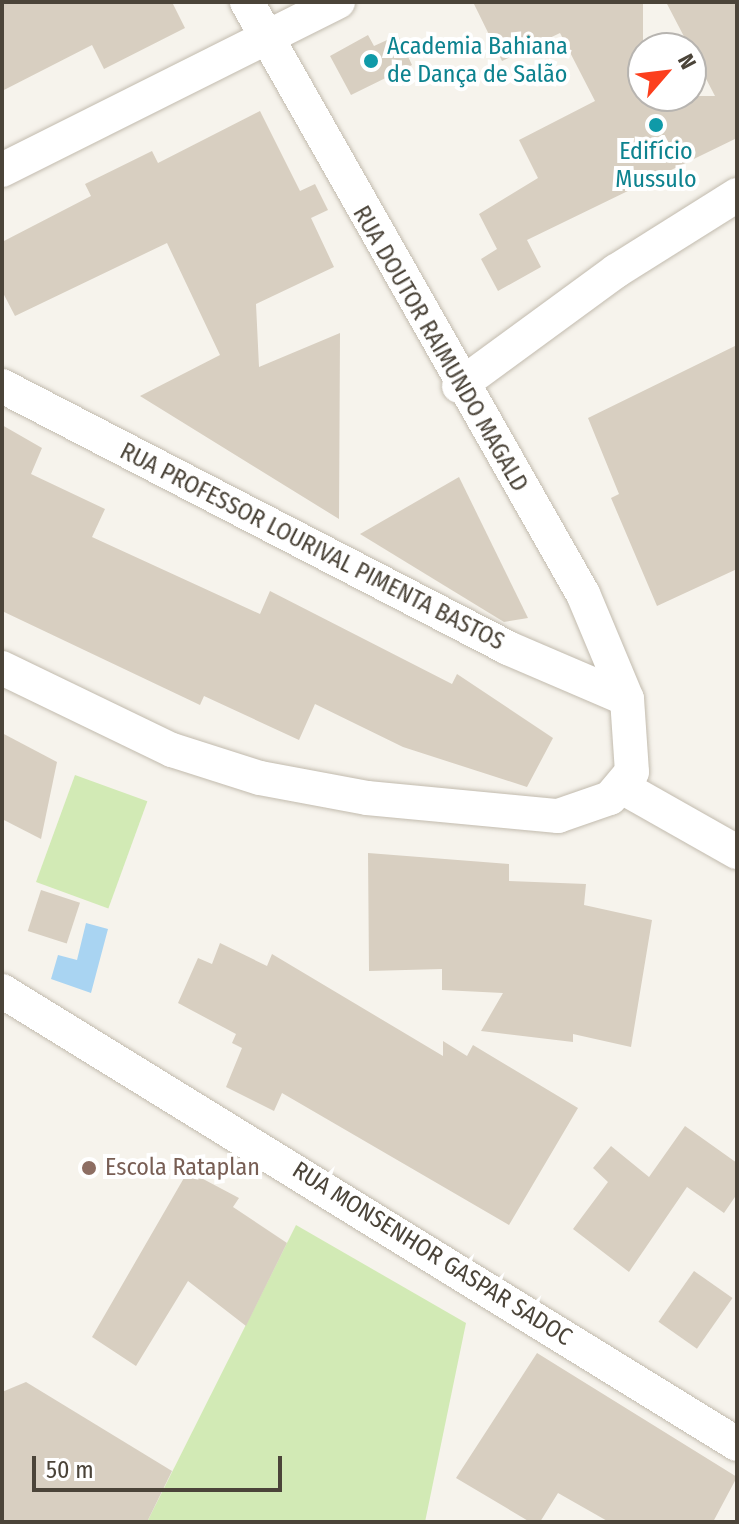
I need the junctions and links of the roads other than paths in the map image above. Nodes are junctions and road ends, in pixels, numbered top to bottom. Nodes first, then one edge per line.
1 (247, 2) edge
2 (338, 2) edge
3 (266, 39) junction
4 (2, 170) edge
5 (737, 195) edge
6 (2, 386) edge
7 (459, 386) junction
8 (2, 668) edge
9 (627, 699) junction
10 (622, 787) junction
11 (737, 852) edge
12 (2, 991) edge
13 (737, 1444) edge

1 - 3 street, RUA DOUTOR RAIMUNDO MAGALD
2 - 3 street
3 - 4 street
3 - 7 street, RUA DOUTOR RAIMUNDO MAGALD
5 - 7 street
6 - 9 street, RUA PROFESSOR LOURIVAL PIMENTA BASTOS
7 - 9 street, RUA DOUTOR RAIMUNDO MAGALD
8 - 10 street
9 - 10 street
10 - 11 street
12 - 13 street, RUA MONSENHOR GASPAR SADOC

